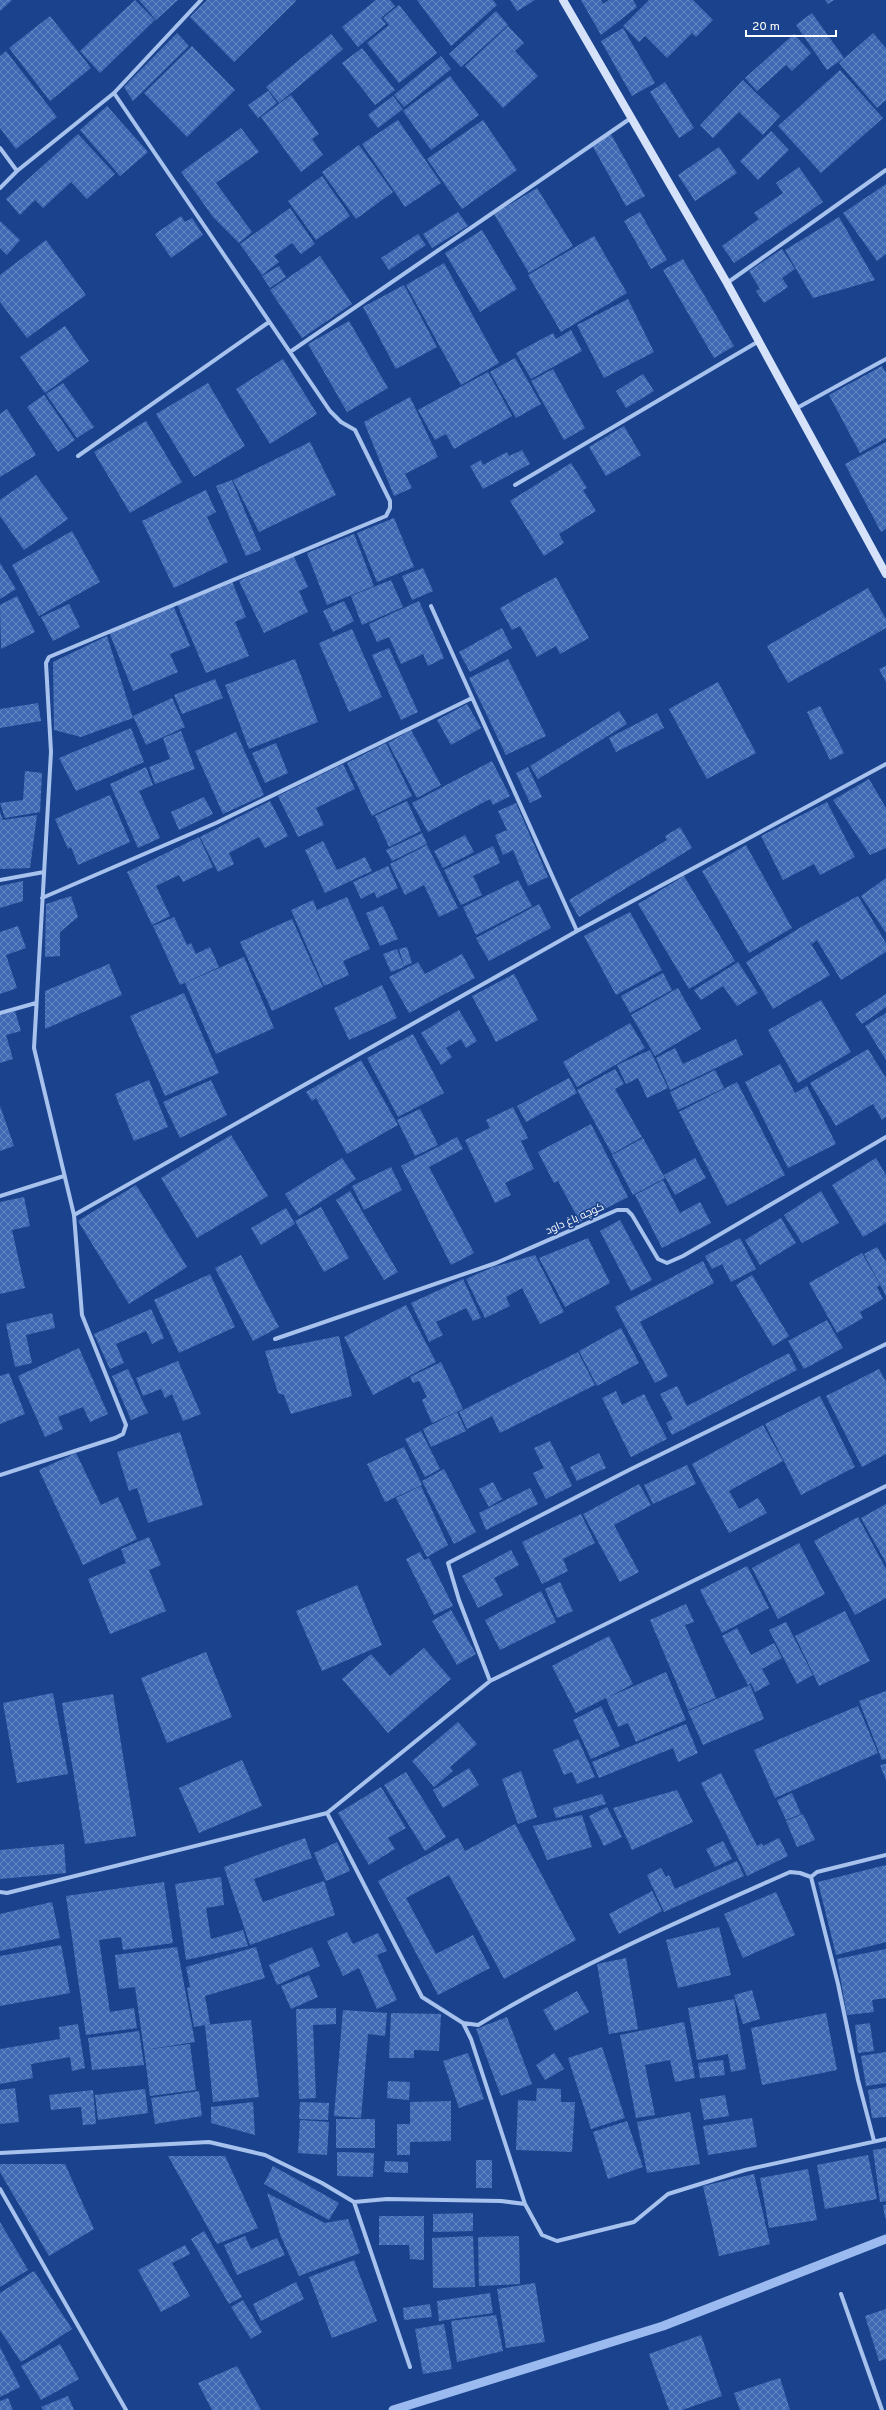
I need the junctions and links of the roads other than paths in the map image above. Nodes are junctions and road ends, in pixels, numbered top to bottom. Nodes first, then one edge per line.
1 (201, 0) edge
2 (563, 0) edge
3 (114, 93) junction
4 (631, 118) junction
5 (0, 148) edge
6 (886, 170) edge
7 (17, 171) junction
8 (0, 188) edge
9 (727, 283) junction
10 (269, 322) junction
11 (759, 341) junction
12 (290, 352) junction
13 (886, 359) edge
14 (797, 408) junction
15 (78, 456) dead end
16 (516, 485) dead end
17 (886, 574) edge
18 (431, 606) dead end
19 (472, 698) junction
20 (886, 764) edge
21 (44, 872) junction
22 (0, 880) edge
23 (42, 898) junction
24 (577, 931) junction
25 (36, 1003) junction
26 (0, 1013) edge
27 (886, 1137) edge
28 (64, 1176) junction
29 (0, 1196) edge
30 (74, 1215) junction
31 (275, 1339) dead end
32 (886, 1344) edge
33 (0, 1475) edge
34 (886, 1486) edge
35 (490, 1682) junction
36 (327, 1813) junction
37 (886, 1855) edge
38 (811, 1877) junction
39 (0, 1892) edge
40 (463, 2023) junction
41 (886, 2139) edge
42 (874, 2141) junction
43 (0, 2153) edge
44 (0, 2189) edge
45 (354, 2202) junction
46 (525, 2204) junction
47 (841, 2294) dead end
48 (410, 2367) dead end
49 (126, 2410) edge
50 (882, 2410) edge

1 - 3 street
2 - 4 street
3 - 7 street
3 - 10 street
4 - 9 street
4 - 12 street
5 - 7 street
6 - 9 street
7 - 8 street
9 - 11 street
10 - 12 street
10 - 15 street
11 - 14 street
11 - 16 street
12 - 21 street
13 - 14 street
14 - 17 street
18 - 19 street
19 - 23 street
19 - 24 street
20 - 24 street
21 - 22 street
21 - 23 street
23 - 25 street
24 - 30 street
25 - 26 street
25 - 28 street
27 - 31 street, کوچه باغ داود
28 - 29 street
28 - 30 street
30 - 33 street
32 - 35 street
34 - 35 street
35 - 36 street
36 - 39 street
36 - 40 street
37 - 38 street
38 - 40 street
38 - 42 street
40 - 46 street
41 - 42 street
42 - 46 street
43 - 45 street
44 - 49 street
45 - 46 street
45 - 48 street
47 - 50 street

